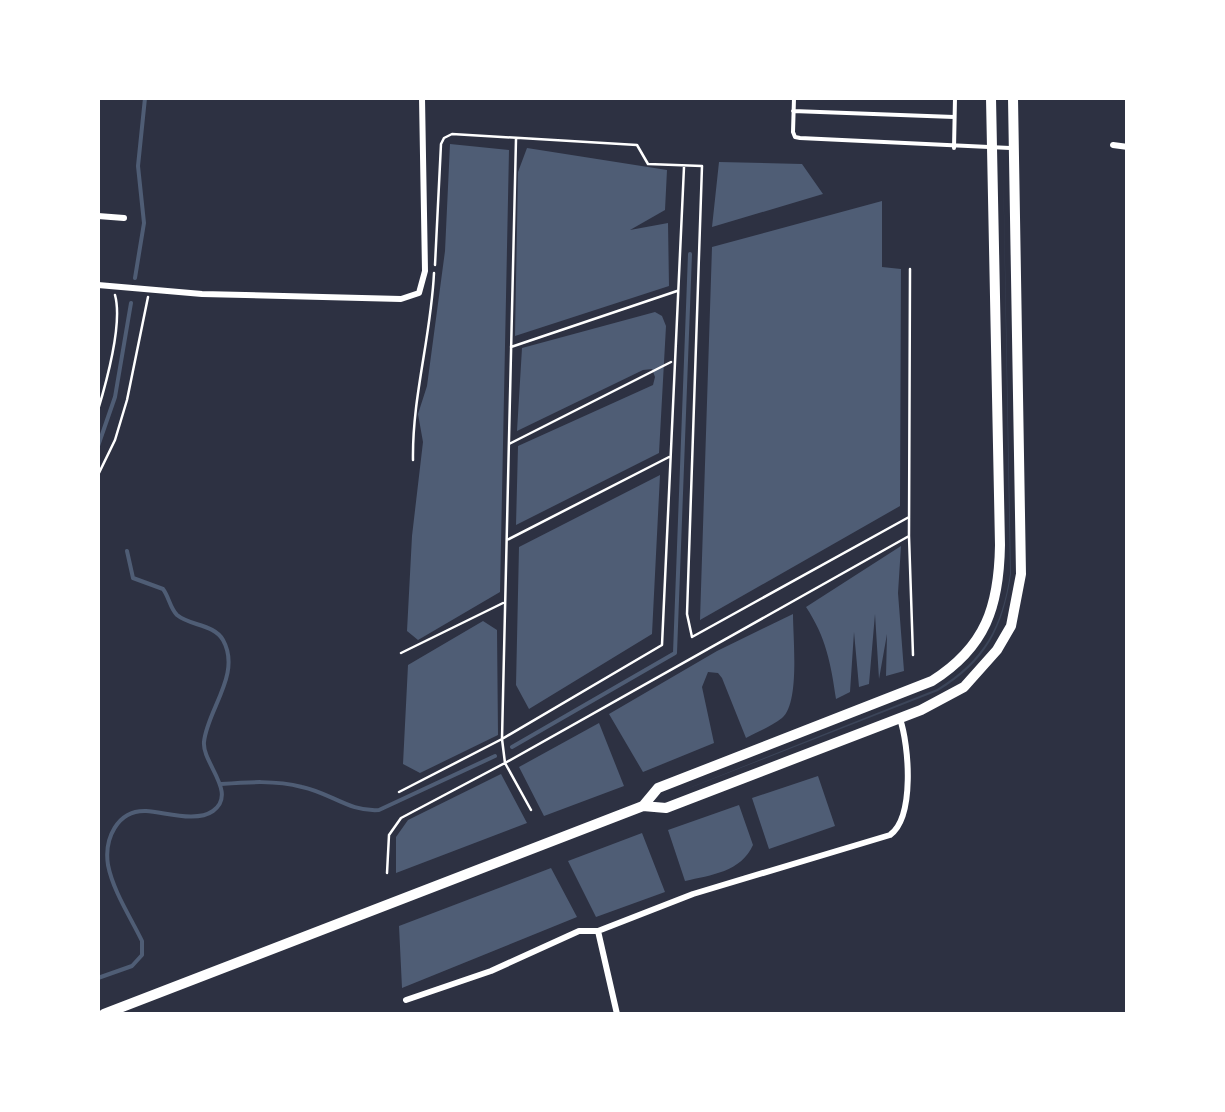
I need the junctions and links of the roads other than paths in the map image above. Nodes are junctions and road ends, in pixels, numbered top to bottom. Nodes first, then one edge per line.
1 (422, 98) edge
2 (794, 98) edge
3 (955, 98) edge
4 (991, 98) edge
5 (1013, 98) edge
6 (794, 111) junction
7 (954, 117) junction
8 (1113, 145) dead end
9 (1128, 147) edge
10 (954, 148) junction
11 (992, 148) junction
12 (1014, 148) junction
13 (98, 216) edge
14 (124, 218) dead end
15 (98, 285) edge
16 (900, 718) junction
17 (643, 806) junction
18 (598, 931) junction
19 (406, 1000) dead end
20 (104, 1014) edge
21 (617, 1014) edge

1 - 15 street
2 - 6 lane
3 - 7 lane
4 - 11 highway
5 - 12 highway
6 - 7 lane
6 - 10 lane
7 - 10 lane
8 - 9 street
10 - 11 lane
11 - 12 lane
11 - 17 highway
12 - 16 highway
13 - 14 street
16 - 17 highway
16 - 18 street
17 - 20 highway
18 - 19 street
18 - 21 street

